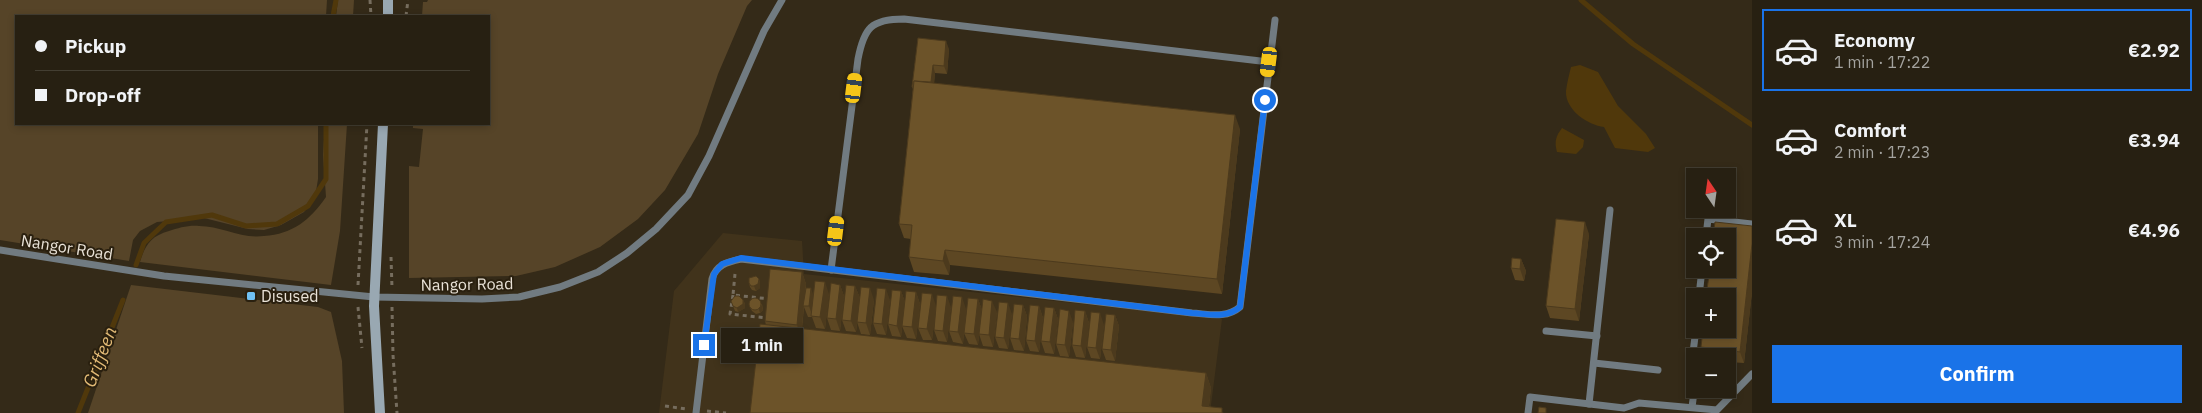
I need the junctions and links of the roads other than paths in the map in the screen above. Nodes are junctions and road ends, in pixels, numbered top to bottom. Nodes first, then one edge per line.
1 (388, 0) edge
2 (782, 0) edge
3 (388, 15) edge
4 (1275, 20) dead end
5 (1269, 62) junction
6 (382, 125) edge
7 (1610, 210) dead end
8 (1752, 224) edge
9 (1707, 228) edge
10 (0, 250) edge
11 (831, 270) junction
12 (374, 297) junction
13 (1546, 331) dead end
14 (1597, 336) junction
15 (1594, 363) junction
16 (1658, 370) dead end
17 (1752, 374) edge
18 (1693, 398) edge
19 (1589, 404) junction
20 (1692, 407) junction
21 (380, 413) edge
22 (696, 413) edge
23 (1528, 413) edge

1 - 3 street
2 - 12 lane, Nangor Road
4 - 5 lane
5 - 11 lane
5 - 11 lane
6 - 12 street
7 - 14 lane
8 - 9 lane
10 - 12 lane, Nangor Road
11 - 22 lane
12 - 21 street
13 - 14 lane
14 - 15 lane
15 - 16 lane
15 - 19 lane
17 - 20 lane
18 - 20 lane
19 - 20 lane
19 - 23 lane

